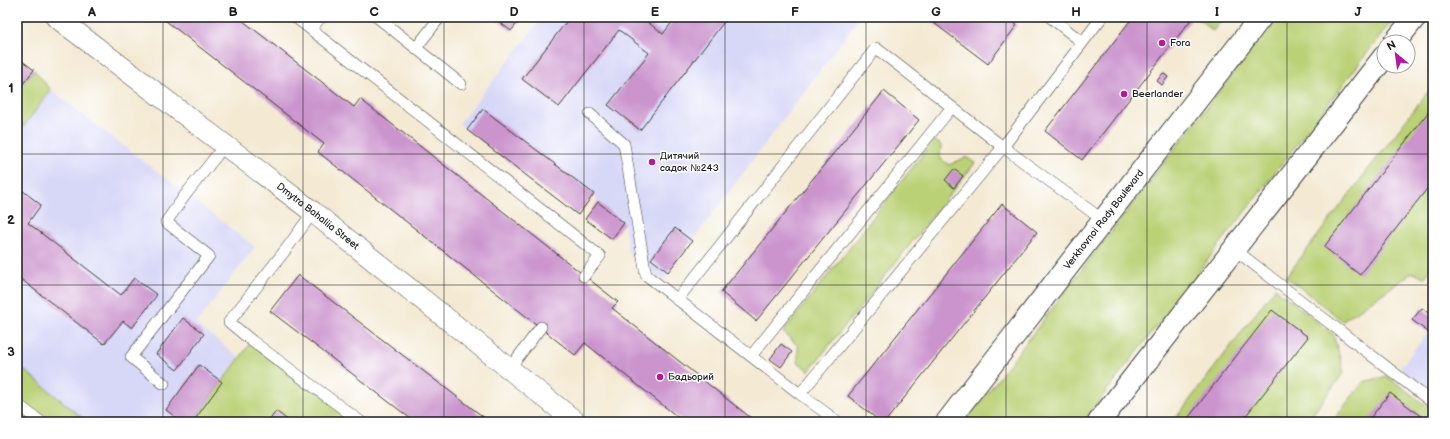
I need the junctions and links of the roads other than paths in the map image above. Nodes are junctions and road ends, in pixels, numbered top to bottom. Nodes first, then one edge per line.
1 (56, 17) edge
2 (295, 17) edge
3 (321, 17) edge
4 (377, 17) edge
5 (440, 17) edge
6 (1050, 17) edge
7 (1102, 17) edge
8 (1261, 17) edge
9 (1415, 17) edge
10 (311, 29) junction
11 (1401, 34) edge
12 (1082, 42) junction
13 (416, 48) junction
14 (1376, 67) edge
15 (461, 84) dead end
16 (952, 107) junction
17 (590, 114) dead end
18 (225, 145) junction
19 (1003, 147) junction
20 (313, 212) junction
21 (1104, 220) junction
22 (1234, 249) junction
23 (584, 276) dead end
24 (677, 300) junction
25 (541, 327) dead end
26 (751, 356) junction
27 (509, 368) junction
28 (164, 384) dead end
29 (800, 394) junction
30 (1433, 403) edge
31 (17, 404) edge
32 (41, 422) edge
33 (361, 422) edge
34 (576, 422) edge
35 (838, 422) edge
36 (947, 422) edge
37 (1099, 422) edge

1 - 18 street, Dmytra Bahaliia Street
2 - 10 lane
3 - 10 lane
4 - 13 lane
5 - 13 lane
6 - 12 lane
7 - 12 lane
8 - 21 street, Verkhovnoi Rady Boulevard
9 - 11 street
10 - 23 lane
12 - 19 lane
13 - 15 lane
14 - 22 street
16 - 19 lane
16 - 24 lane
16 - 26 lane
17 - 24 lane
18 - 20 street, Dmytra Bahaliia Street
18 - 28 lane
19 - 21 lane
19 - 29 lane
20 - 27 street, Dmytra Bahaliia Street
20 - 33 lane
21 - 36 street, Verkhovnoi Rady Boulevard
22 - 30 lane
22 - 37 street
24 - 26 lane
25 - 27 lane
26 - 29 lane
27 - 34 street, Dmytra Bahaliia Street
29 - 35 lane
31 - 32 lane

